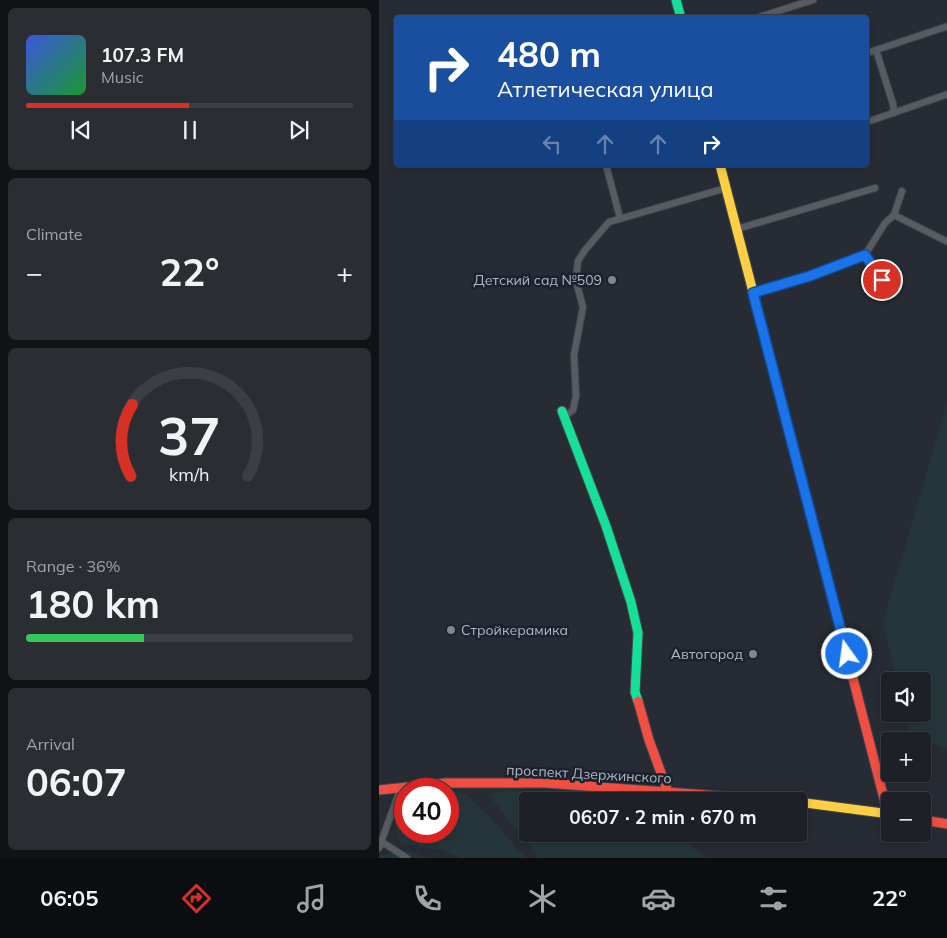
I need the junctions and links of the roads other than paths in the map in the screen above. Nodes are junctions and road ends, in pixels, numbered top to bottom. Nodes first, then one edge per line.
1 (676, 0) edge
2 (813, 0) edge
3 (680, 15) edge
4 (766, 15) edge
5 (947, 26) edge
6 (875, 50) junction
7 (869, 52) edge
8 (947, 94) edge
9 (894, 113) junction
10 (869, 121) edge
11 (607, 167) edge
12 (721, 167) edge
13 (726, 188) junction
14 (875, 188) dead end
15 (902, 192) dead end
16 (894, 215) junction
17 (620, 218) junction
18 (737, 229) junction
19 (947, 242) edge
20 (865, 255) junction
21 (890, 292) dead end
22 (753, 293) junction
23 (563, 414) joint
24 (459, 783) edge
25 (667, 792) joint
26 (883, 792) edge
27 (807, 803) edge
28 (394, 806) edge
29 (881, 813) edge
30 (931, 821) edge
31 (947, 824) edge
32 (380, 845) edge
33 (407, 858) edge

1 - 3 street
2 - 4 street
5 - 6 street
6 - 7 street
6 - 9 street
8 - 9 street
9 - 10 street
11 - 17 street
12 - 13 street
13 - 17 street
13 - 18 street
14 - 18 street
15 - 16 street
16 - 19 street
16 - 20 street
17 - 23 street
18 - 22 street
20 - 21 street
20 - 22 street
22 - 26 street
23 - 25 street
24 - 25 street, проспект Дзержинского
27 - 29 street
28 - 32 street
30 - 31 street
32 - 33 street

